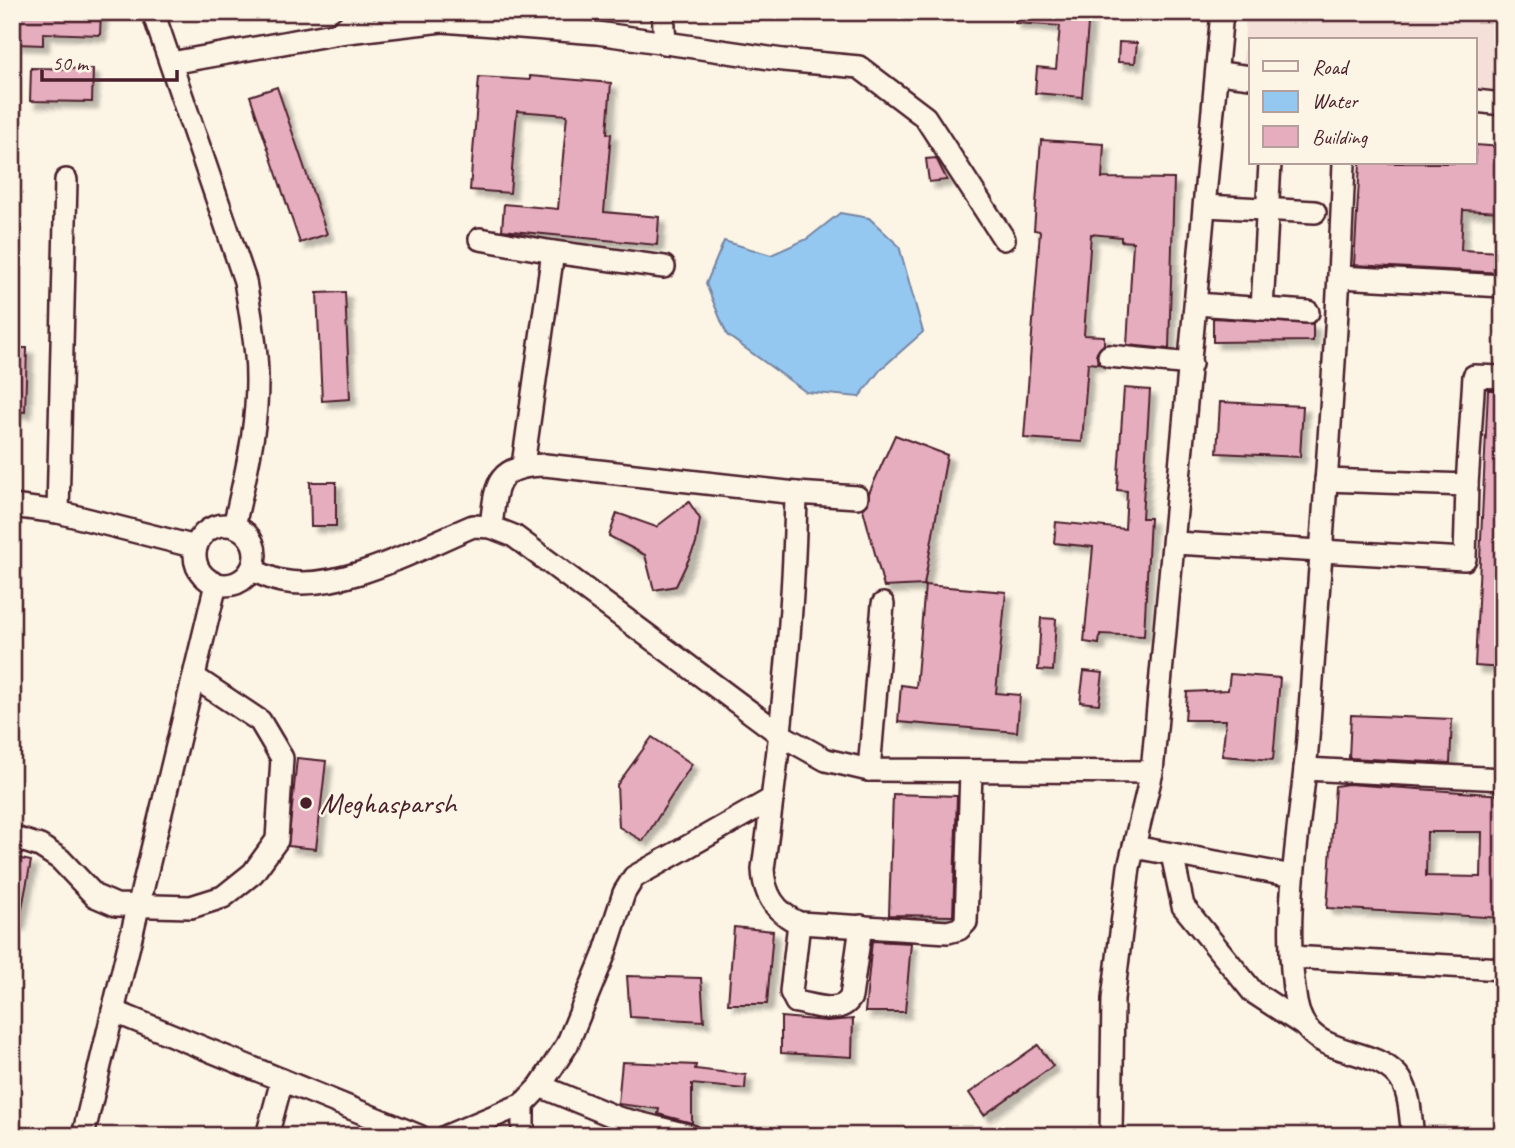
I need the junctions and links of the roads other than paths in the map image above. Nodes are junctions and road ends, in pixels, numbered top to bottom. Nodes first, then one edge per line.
1 (153, 12) edge
2 (366, 12) edge
3 (663, 12) edge
4 (1222, 12) edge
5 (339, 33) junction
6 (665, 43) junction
7 (171, 63) junction
8 (1219, 73) junction
9 (1249, 77) edge
10 (1476, 102) edge
11 (1503, 104) edge
12 (1270, 164) edge
13 (1344, 164) edge
14 (66, 180) dead end
15 (1206, 206) junction
16 (1267, 209) junction
17 (1315, 212) dead end
18 (480, 239) dead end
19 (1004, 239) dead end
20 (552, 252) junction
21 (664, 267) dead end
22 (1340, 277) junction
23 (1503, 286) edge
24 (1196, 304) junction
25 (1262, 309) junction
26 (1308, 312) dead end
27 (1109, 356) dead end
28 (1191, 364) junction
29 (1503, 377) edge
30 (523, 466) junction
31 (1326, 480) junction
32 (1467, 485) junction
33 (796, 494) junction
34 (858, 497) dead end
35 (12, 506) edge
36 (58, 512) junction
37 (234, 526) junction
38 (491, 527) junction
39 (1174, 543) junction
40 (196, 547) junction
41 (1321, 553) junction
42 (251, 570) junction
43 (216, 584) junction
44 (883, 604) dead end
45 (194, 677) junction
46 (781, 735) junction
47 (869, 769) junction
48 (1306, 769) junction
49 (971, 772) junction
50 (1152, 772) junction
51 (1503, 779) edge
52 (772, 799) junction
53 (12, 837) edge
54 (1134, 847) junction
55 (1172, 854) junction
56 (1293, 876) junction
57 (139, 904) junction
58 (799, 923) junction
59 (861, 926) junction
60 (1291, 957) junction
61 (1503, 969) edge
62 (113, 1011) junction
63 (1306, 1026) junction
64 (282, 1080) junction
65 (540, 1086) junction
66 (523, 1104) junction
67 (83, 1136) edge
68 (267, 1136) edge
69 (419, 1136) edge
70 (447, 1136) edge
71 (523, 1136) edge
72 (691, 1136) edge
73 (1111, 1136) edge
74 (1413, 1136) edge

1 - 7 lane
2 - 5 lane
3 - 6 lane
4 - 8 lane
5 - 6 lane
5 - 7 lane
6 - 19 lane
7 - 37 lane
8 - 9 lane
8 - 15 lane
10 - 11 lane
12 - 16 lane
13 - 22 lane
14 - 36 lane
15 - 16 lane
15 - 24 lane
16 - 17 lane
16 - 25 lane
18 - 20 lane
20 - 21 lane
20 - 30 lane
22 - 23 lane
22 - 31 lane
24 - 25 lane
24 - 28 lane
25 - 26 lane
27 - 28 lane
28 - 39 lane
29 - 32 lane
30 - 33 lane
30 - 38 lane
31 - 32 lane
31 - 41 lane
32 - 41 lane
33 - 34 lane
33 - 46 lane
35 - 36 lane
36 - 40 lane
37 - 40 lane
37 - 42 lane
38 - 42 lane
38 - 46 lane
39 - 41 lane
39 - 50 lane
40 - 43 lane
41 - 48 lane
42 - 43 lane
43 - 45 lane
44 - 47 lane
45 - 57 lane
45 - 57 lane
46 - 47 lane
46 - 52 lane
47 - 49 lane
48 - 51 lane
48 - 56 lane
49 - 50 lane
49 - 59 lane
50 - 54 lane
52 - 58 lane
52 - 65 lane
53 - 57 lane
54 - 55 lane
54 - 73 lane
55 - 56 lane
55 - 63 lane
56 - 60 lane
57 - 62 lane
58 - 59 lane
58 - 59 lane
60 - 61 lane
60 - 63 lane
62 - 64 lane
62 - 67 lane
63 - 74 lane
64 - 68 lane
64 - 69 lane
65 - 66 lane
65 - 72 lane
66 - 70 lane
66 - 71 lane

